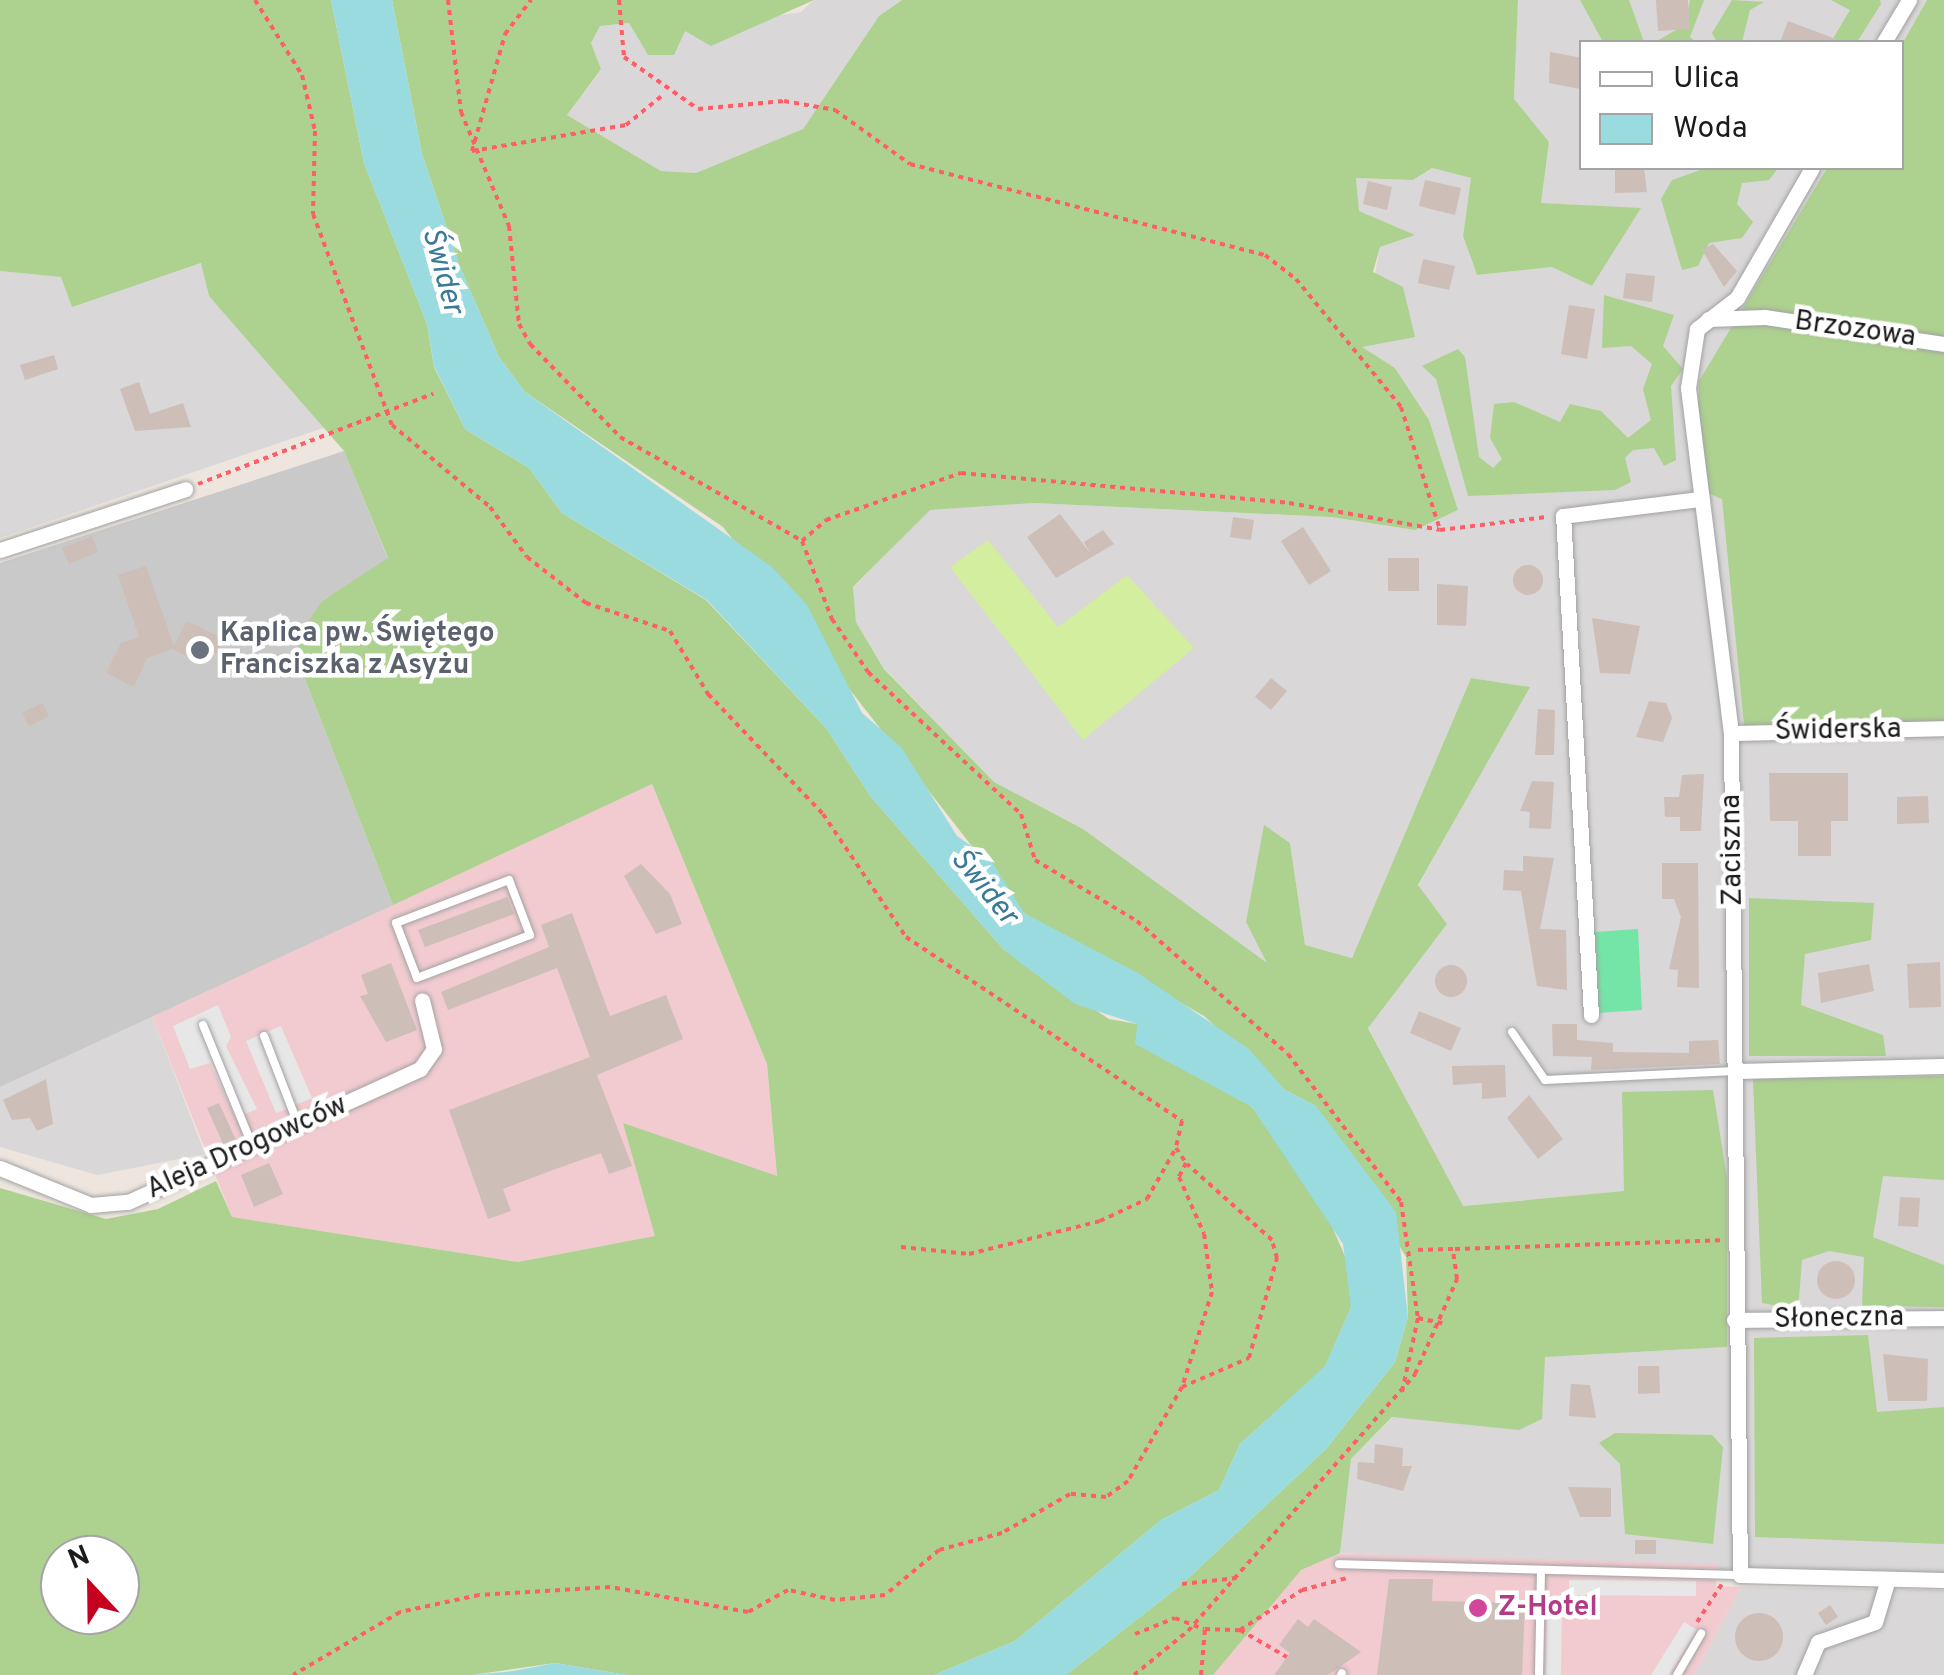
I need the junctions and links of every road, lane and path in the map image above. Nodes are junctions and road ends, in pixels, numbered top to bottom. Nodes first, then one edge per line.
1 (254, 0) edge
2 (448, 0) edge
3 (531, 0) edge
4 (620, 0) edge
5 (1908, 0) edge
6 (1885, 40) edge
7 (665, 92) junction
8 (472, 151) junction
9 (1811, 170) edge
10 (1737, 298) junction
11 (1765, 317) junction
12 (1708, 319) junction
13 (1944, 344) edge
14 (433, 394) dead end
15 (388, 416) junction
16 (184, 489) joint
17 (1700, 499) junction
18 (1563, 516) junction
19 (1440, 530) junction
20 (802, 541) junction
21 (0, 550) edge
22 (1944, 728) edge
23 (1732, 733) junction
24 (417, 978) junction
25 (422, 1000) joint
26 (1590, 1015) dead end
27 (203, 1025) dead end
28 (1512, 1032) dead end
29 (264, 1036) dead end
30 (1944, 1066) edge
31 (1735, 1071) junction
32 (298, 1124) junction
33 (252, 1145) junction
34 (1176, 1148) junction
35 (1186, 1163) junction
36 (0, 1168) edge
37 (1736, 1240) junction
38 (901, 1247) dead end
39 (1414, 1250) junction
40 (1454, 1250) junction
41 (1418, 1318) junction
42 (1944, 1318) edge
43 (1734, 1320) junction
44 (1442, 1323) junction
45 (1182, 1388) junction
46 (1402, 1392) junction
47 (1340, 1564) dead end
48 (1360, 1565) junction
49 (1541, 1573) junction
50 (1731, 1575) junction
51 (1238, 1578) junction
52 (1944, 1580) edge
53 (1182, 1584) dead end
54 (1888, 1584) junction
55 (1196, 1623) junction
56 (1205, 1629) junction
57 (1240, 1630) junction
58 (1698, 1631) joint
59 (1134, 1634) dead end
60 (1287, 1656) dead end
61 (294, 1675) edge
62 (1134, 1675) edge
63 (1201, 1675) edge
64 (1539, 1675) edge
65 (1676, 1675) edge
66 (1804, 1675) edge

1 - 15 path
2 - 8 path
3 - 8 path
4 - 7 path
5 - 6 street
7 - 8 path
7 - 19 path
8 - 20 path
9 - 10 street
10 - 11 street, Brzozowa
10 - 12 street
11 - 12 street, Brzozowa
11 - 13 street, Brzozowa
12 - 17 street, Zaciszna
14 - 15 path
15 - 16 path
15 - 34 path
16 - 21 street
17 - 18 street
17 - 23 street, Zaciszna
18 - 19 path
18 - 26 street
19 - 20 path
20 - 39 path
22 - 23 street, Świderska
23 - 31 street, Zaciszna
24 - 24 lane
24 - 25 lane
25 - 32 street, Aleja Drogowców
27 - 33 lane
28 - 31 lane
29 - 32 lane
30 - 31 street
31 - 37 street, Zaciszna
32 - 33 street, Aleja Drogowców
33 - 36 street, Aleja Drogowców
34 - 35 path
34 - 38 path
35 - 45 path
35 - 45 path
37 - 40 path
37 - 43 street, Zaciszna
39 - 40 path
39 - 41 path
40 - 44 path
41 - 44 path
41 - 46 path
42 - 43 street, Słoneczna
43 - 50 street, Zaciszna
44 - 46 path
45 - 61 path
46 - 51 path
47 - 48 lane
48 - 49 lane
48 - 57 path
49 - 50 lane
49 - 64 lane
50 - 54 street
50 - 58 path
51 - 53 path
51 - 55 path
52 - 54 street
54 - 66 street
55 - 56 path
55 - 59 path
55 - 62 path
56 - 57 path
56 - 63 path
57 - 60 path
58 - 65 lane

